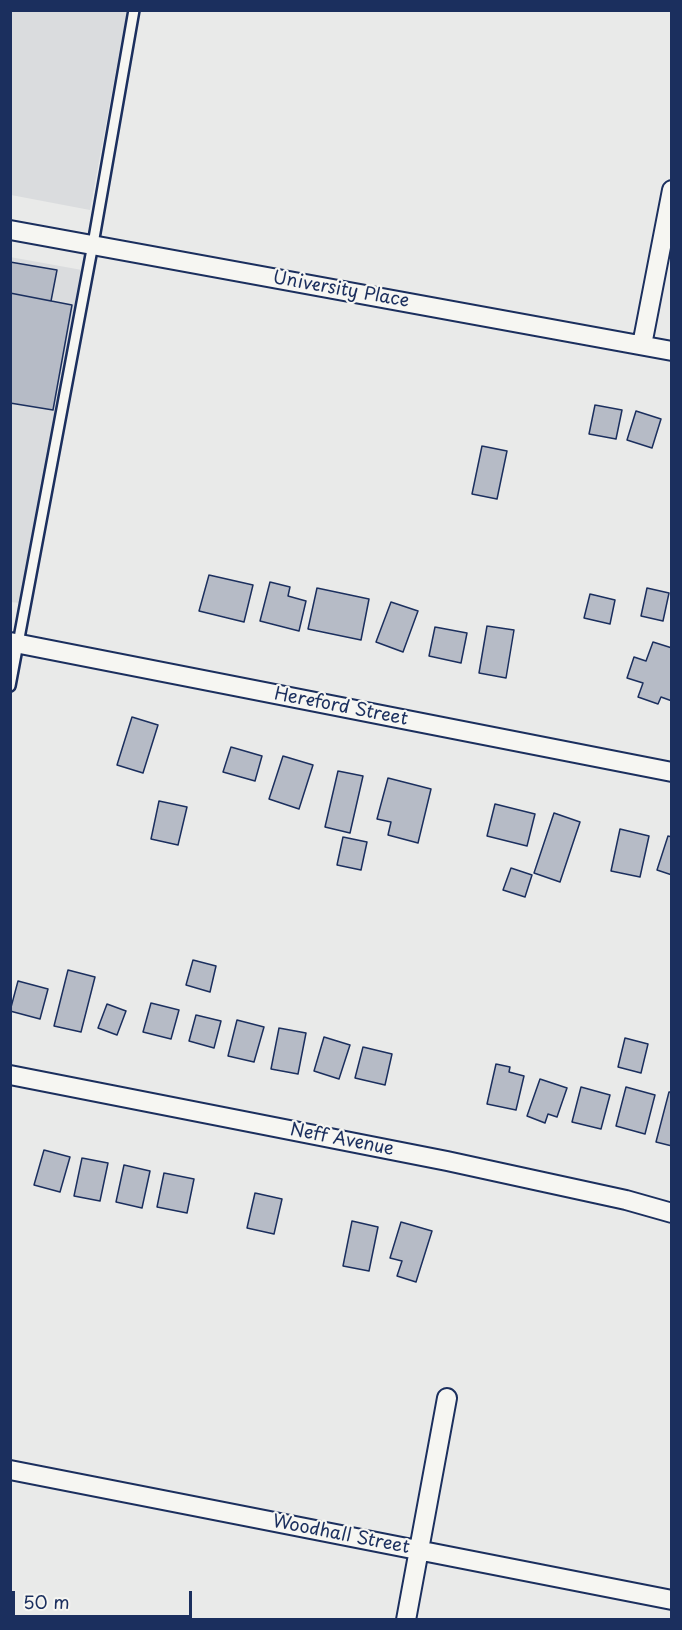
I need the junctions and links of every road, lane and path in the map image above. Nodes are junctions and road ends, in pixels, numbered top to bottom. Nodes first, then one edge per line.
1 (134, 10) edge
2 (672, 190) edge
3 (10, 230) edge
4 (93, 244) junction
5 (642, 345) junction
6 (672, 351) edge
7 (15, 643) edge
8 (10, 686) edge
9 (672, 772) edge
10 (10, 1075) edge
11 (672, 1213) edge
12 (447, 1398) dead end
13 (10, 1470) edge
14 (420, 1550) junction
15 (672, 1600) edge
16 (406, 1620) edge

1 - 4 lane
2 - 5 street
3 - 4 street, University Place
4 - 5 street, University Place
4 - 7 lane
5 - 6 street, University Place
7 - 8 lane
7 - 9 street, Hereford Street
10 - 11 street, Neff Avenue
12 - 14 street
13 - 14 street, Woodhall Street
14 - 15 street, Woodhall Street
14 - 16 street

